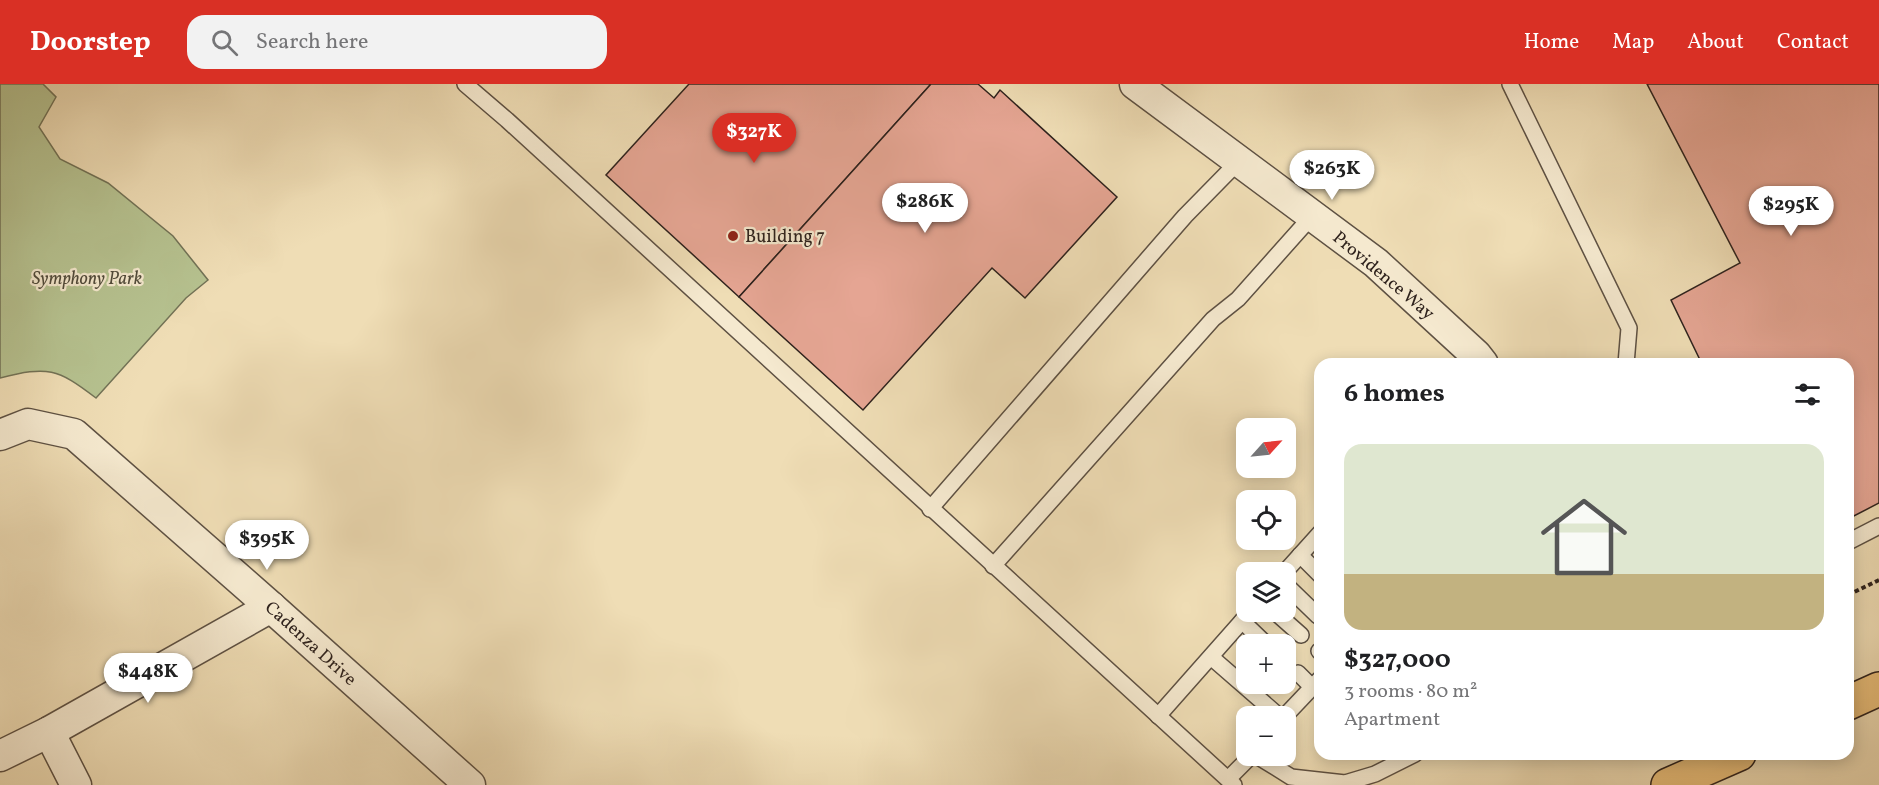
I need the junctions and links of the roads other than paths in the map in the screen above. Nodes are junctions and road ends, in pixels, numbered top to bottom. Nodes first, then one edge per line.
1 (465, 84) edge
2 (1135, 84) edge
3 (1510, 84) edge
4 (1239, 161) junction
5 (1312, 216) junction
6 (1473, 358) edge
7 (1626, 358) edge
8 (0, 435) edge
9 (930, 509) junction
10 (1879, 526) edge
11 (1854, 539) edge
12 (1314, 540) edge
13 (1300, 555) junction
14 (1294, 562) edge
15 (993, 566) junction
16 (1314, 569) edge
17 (1296, 595) edge
18 (271, 607) junction
19 (1314, 612) edge
20 (1242, 622) edge
21 (1286, 622) edge
22 (1301, 636) dead end
23 (1211, 657) junction
24 (1298, 673) dead end
25 (1314, 682) edge
26 (1314, 685) edge
27 (1879, 689) edge
28 (1854, 700) edge
29 (1269, 706) edge
30 (1293, 706) edge
31 (1158, 716) junction
32 (49, 732) junction
33 (0, 756) edge
34 (1395, 760) edge
35 (1726, 760) edge
36 (1243, 766) edge
37 (1273, 766) edge
38 (1705, 770) edge
39 (1231, 782) edge
40 (76, 785) edge
41 (470, 785) edge
42 (1668, 785) edge

1 - 9 lane
2 - 4 street, Providence Way
3 - 7 lane
4 - 5 street, Providence Way
4 - 9 lane
5 - 6 street, Providence Way
5 - 15 lane
8 - 18 street, Cadenza Drive
9 - 15 lane
10 - 11 lane
12 - 13 lane
13 - 14 lane
13 - 16 lane
15 - 31 lane
17 - 19 lane
18 - 32 street
18 - 41 street, Cadenza Drive
20 - 23 lane
21 - 22 lane
23 - 29 lane
23 - 31 lane
24 - 25 lane
26 - 30 lane
27 - 28 main road
31 - 39 lane
32 - 33 street
32 - 40 street
34 - 37 lane
35 - 38 main road
36 - 39 lane
38 - 42 main road

